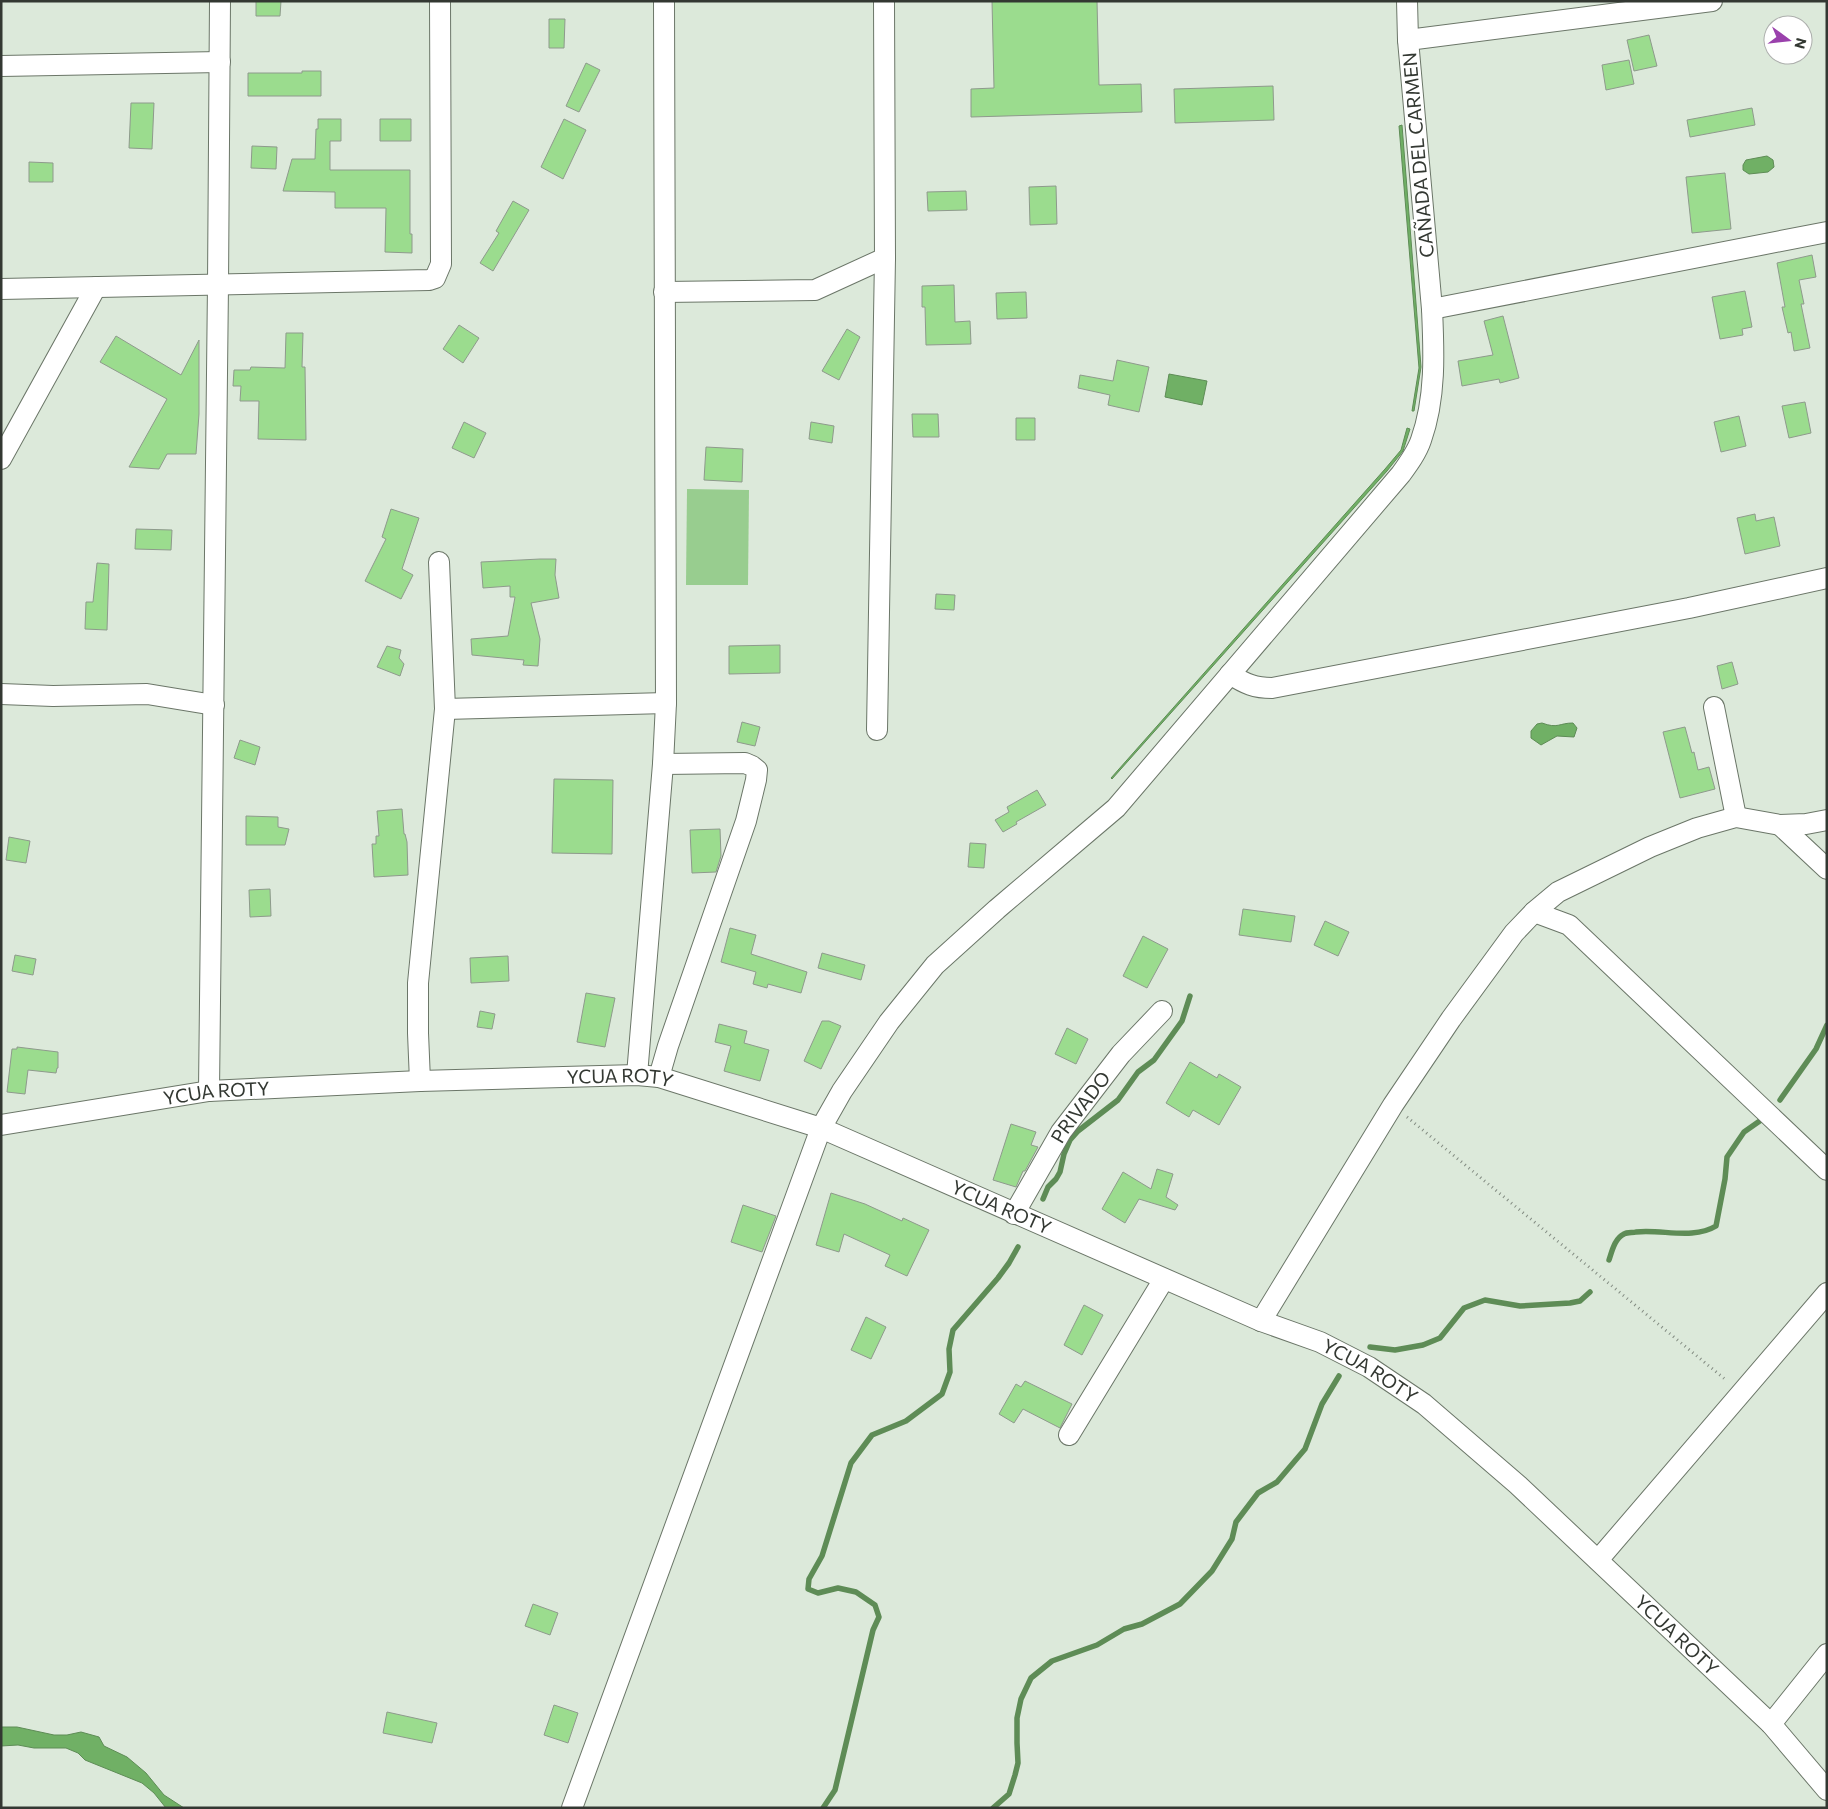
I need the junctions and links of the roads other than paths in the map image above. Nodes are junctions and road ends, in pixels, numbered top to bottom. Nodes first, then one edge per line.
1 (220, 1) edge
2 (440, 1) edge
3 (664, 1) edge
4 (884, 1) edge
5 (1407, 1) edge
6 (1712, 1) edge
7 (1408, 40) junction
8 (220, 62) junction
9 (1, 66) edge
10 (1827, 232) edge
11 (885, 258) junction
12 (218, 284) junction
13 (96, 287) junction
14 (1, 289) edge
15 (664, 292) junction
16 (1432, 309) junction
17 (1, 458) edge
18 (439, 562) dead end
19 (1827, 578) edge
20 (1230, 674) junction
21 (1, 694) edge
22 (666, 703) junction
23 (214, 705) junction
24 (1714, 707) dead end
25 (445, 709) junction
26 (877, 730) dead end
27 (663, 764) junction
28 (1736, 817) junction
29 (1827, 820) edge
30 (1780, 825) junction
31 (1827, 869) edge
32 (1534, 912) junction
33 (1162, 1011) dead end
34 (637, 1076) junction
35 (659, 1078) junction
36 (420, 1081) junction
37 (209, 1091) junction
38 (1, 1125) edge
39 (821, 1128) junction
40 (1827, 1170) edge
41 (1014, 1214) junction
42 (1164, 1279) junction
43 (1827, 1293) edge
44 (1261, 1321) junction
45 (1069, 1435) dead end
46 (1598, 1560) junction
47 (1827, 1654) edge
48 (1771, 1724) junction
49 (1827, 1790) edge
50 (572, 1808) edge

1 - 8 street
2 - 12 street
3 - 15 street
4 - 11 street
5 - 7 street, CAÑADA DEL CARMEN
6 - 7 street
7 - 16 street, CAÑADA DEL CARMEN
8 - 9 street
8 - 12 street
10 - 16 street
11 - 15 street
11 - 26 street
12 - 13 street
12 - 23 street
13 - 14 street
13 - 17 street
15 - 22 street
16 - 20 street, CAÑADA DEL CARMEN
18 - 25 street
19 - 20 street
20 - 39 street, CAÑADA DEL CARMEN
21 - 23 street
22 - 25 street
22 - 27 street
23 - 37 street
24 - 28 street
25 - 36 street
27 - 34 street
27 - 35 street
28 - 30 street
28 - 32 street
29 - 30 street
30 - 31 street
32 - 40 street
32 - 44 street
33 - 41 street, PRIVADO
34 - 35 street, YCUA ROTY
34 - 36 street, YCUA ROTY
35 - 39 street, YCUA ROTY
36 - 37 street, YCUA ROTY
37 - 38 street, YCUA ROTY
39 - 41 street, YCUA ROTY
39 - 50 street, CAÑADA DEL CARMEN
41 - 42 street, YCUA ROTY
42 - 44 street, YCUA ROTY
42 - 45 street
43 - 46 street
44 - 46 street, YCUA ROTY
46 - 48 street, YCUA ROTY
47 - 48 street
48 - 49 street, YCUA ROTY

